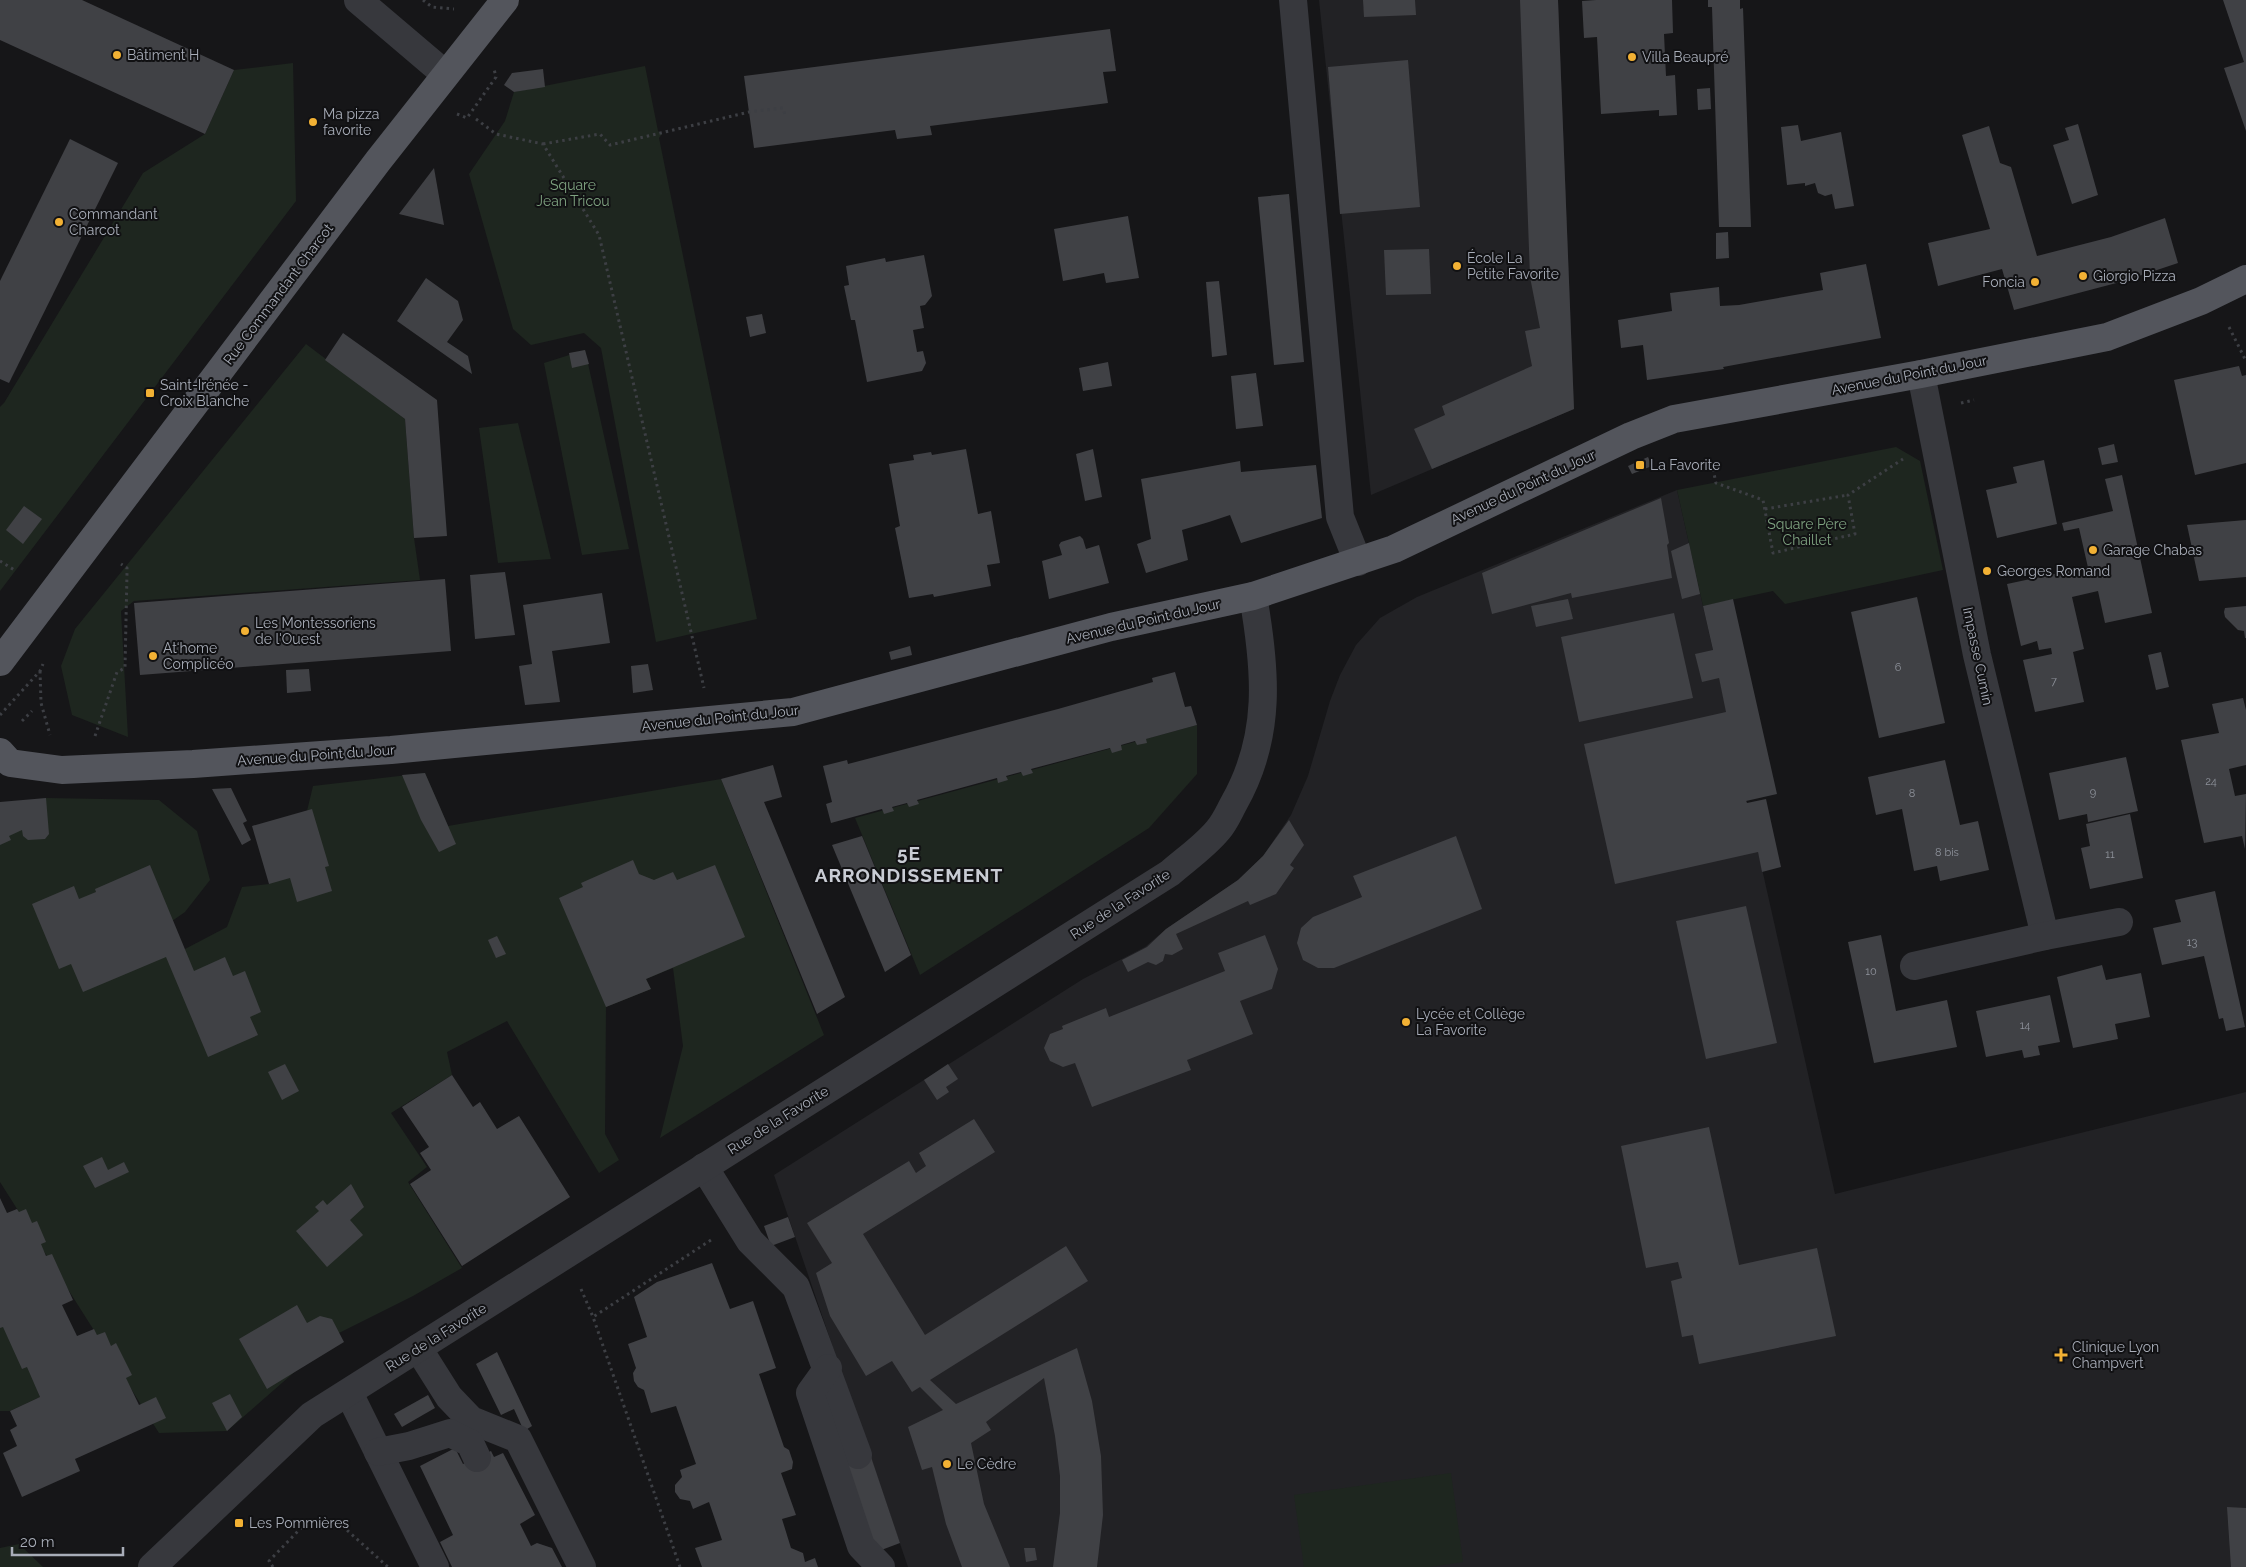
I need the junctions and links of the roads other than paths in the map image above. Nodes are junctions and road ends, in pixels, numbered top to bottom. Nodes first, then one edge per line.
1 (358, 0) edge
2 (506, 0) edge
3 (1293, 0) edge
4 (445, 74) junction
5 (2246, 279) edge
6 (1920, 374) junction
7 (1358, 562) junction
8 (1253, 596) junction
9 (6, 654) edge
10 (0, 752) edge
11 (2120, 922) dead end
12 (2046, 936) junction
13 (1914, 966) dead end
14 (704, 1167) junction
15 (418, 1348) junction
16 (828, 1368) junction
17 (349, 1393) junction
18 (378, 1452) junction
19 (858, 1455) dead end
20 (477, 1458) dead end
21 (152, 1567) edge
22 (435, 1567) edge
23 (582, 1567) edge
24 (881, 1567) edge

1 - 4 street
2 - 4 main road, Rue Commandant Charcot
3 - 7 street
4 - 9 main road, Rue Commandant Charcot
5 - 6 main road, Avenue du Point du Jour
6 - 7 main road, Avenue du Point du Jour
6 - 12 street, Impasse Cumin
7 - 8 main road, Avenue du Point du Jour
8 - 10 main road, Avenue du Point du Jour
8 - 14 street, Rue de la Favorite
11 - 12 street
12 - 13 street
14 - 15 street, Rue de la Favorite
14 - 16 street
15 - 17 street, Rue de la Favorite
15 - 23 street
16 - 19 street
16 - 24 street
17 - 18 street
17 - 21 street, Rue de la Favorite
18 - 20 street
18 - 22 street

